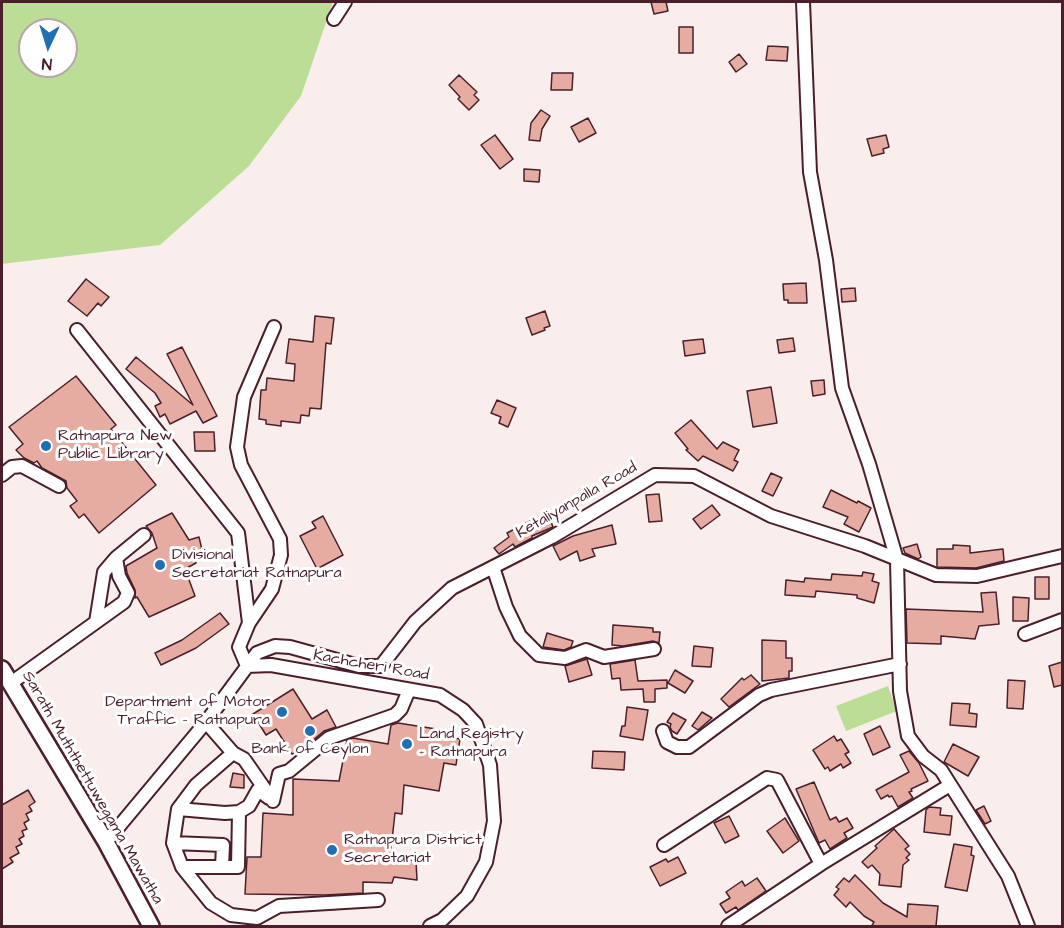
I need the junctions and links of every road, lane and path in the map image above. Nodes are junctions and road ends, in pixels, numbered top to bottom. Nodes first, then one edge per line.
1 (345, 2) edge
2 (803, 2) edge
3 (334, 19) dead end
4 (274, 327) dead end
5 (77, 330) dead end
6 (2, 475) edge
7 (59, 486) dead end
8 (144, 535) dead end
9 (1062, 556) edge
10 (116, 558) junction
11 (897, 560) junction
12 (493, 567) junction
13 (1062, 620) edge
14 (96, 622) junction
15 (249, 622) junction
16 (1025, 634) dead end
17 (654, 649) dead end
18 (900, 664) junction
19 (248, 666) junction
20 (2, 669) edge
21 (11, 683) junction
22 (409, 690) junction
23 (206, 722) junction
24 (663, 731) dead end
25 (233, 753) junction
26 (950, 785) junction
27 (273, 801) junction
28 (178, 809) junction
29 (239, 812) junction
30 (106, 842) junction
31 (173, 843) junction
32 (664, 845) dead end
33 (821, 864) junction
34 (182, 867) junction
35 (222, 867) junction
36 (378, 900) dead end
37 (151, 927) edge
38 (430, 927) edge
39 (728, 927) edge
40 (1028, 927) edge

1 - 3 street
2 - 11 street
4 - 15 street
5 - 15 street
6 - 7 street
8 - 10 street
9 - 11 street, Ketaliyanpalla Road
10 - 14 street
10 - 14 street
11 - 12 street, Ketaliyanpalla Road
11 - 18 street
12 - 17 street
12 - 19 street, Ketaliyanpalla Road
13 - 16 street
14 - 21 street
15 - 19 street
18 - 24 street
18 - 26 street
19 - 22 street, Kachcheri Road
19 - 23 street
20 - 21 main road, Sarath Muththettuwegama Mawatha
21 - 30 main road, Sarath Muththettuwegama Mawatha
22 - 27 street
22 - 38 street, Kachcheri Road
23 - 25 street
23 - 30 street
25 - 27 street
25 - 28 street
26 - 33 street
26 - 40 street
27 - 29 street
28 - 29 street
28 - 31 street
29 - 35 street
30 - 37 main road, Sarath Muththettuwegama Mawatha
31 - 34 street
31 - 35 street
32 - 33 street
33 - 39 street
34 - 35 street
34 - 36 street

